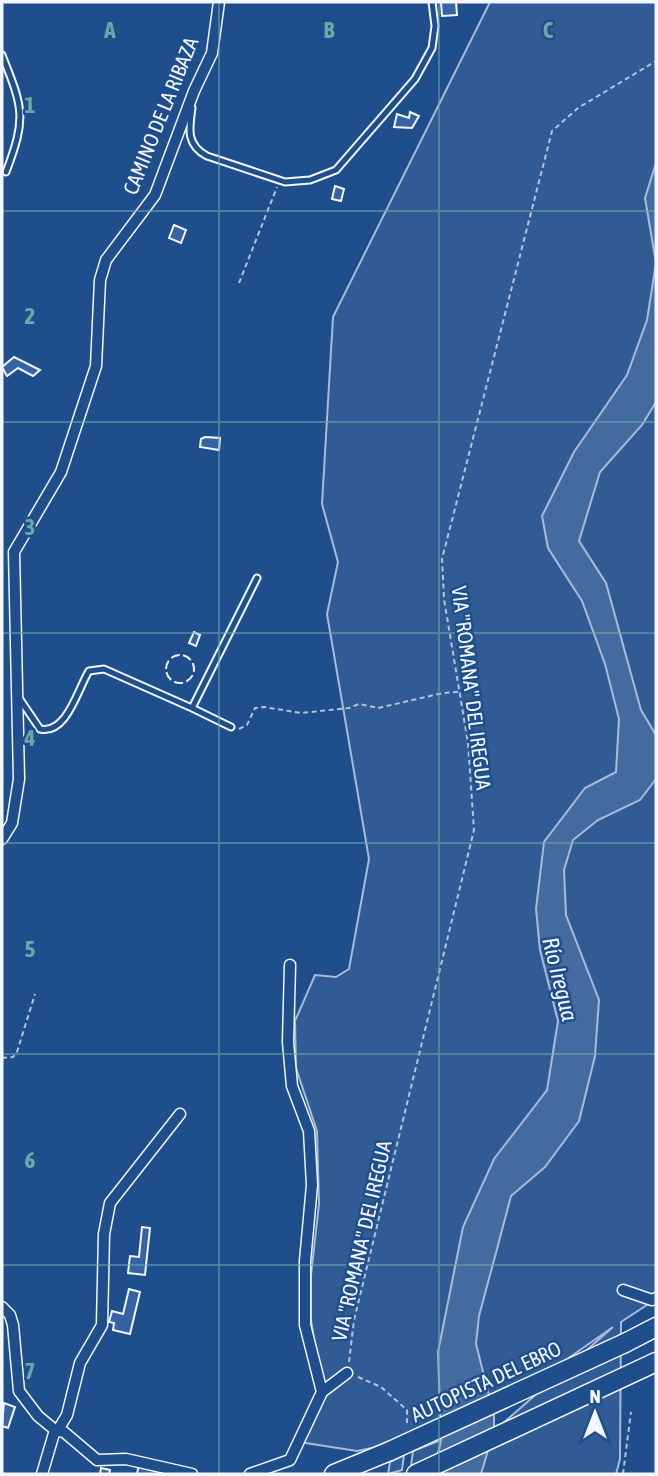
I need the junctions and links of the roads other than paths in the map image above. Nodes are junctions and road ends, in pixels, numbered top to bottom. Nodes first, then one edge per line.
1 (219, 2) edge
2 (432, 2) edge
3 (2, 55) edge
4 (194, 91) junction
5 (6, 172) dead end
6 (257, 578) dead end
7 (15, 692) junction
8 (192, 708) junction
9 (230, 727) road end
10 (2, 839) edge
11 (290, 965) dead end
12 (180, 1114) dead end
13 (623, 1290) dead end
14 (656, 1298) edge
15 (2, 1307) edge
16 (656, 1327) edge
17 (656, 1362) edge
18 (347, 1373) road end
19 (322, 1392) junction
20 (57, 1430) junction
21 (42, 1474) edge
22 (192, 1474) edge
23 (250, 1474) edge
24 (334, 1474) edge
25 (416, 1474) edge

1 - 4 street, CAMINO DE LA RIBAZA
2 - 4 lane
3 - 5 lane
4 - 7 street, CAMINO DE LA RIBAZA
6 - 8 lane
7 - 8 lane
7 - 10 street, CAMINO DE LA RIBAZA
8 - 9 lane
11 - 19 street
12 - 20 street
13 - 14 street
15 - 20 street
16 - 24 highway, AUTOPISTA DEL EBRO, bridge
17 - 25 highway
18 - 19 street
19 - 23 street
20 - 21 street
20 - 22 street

